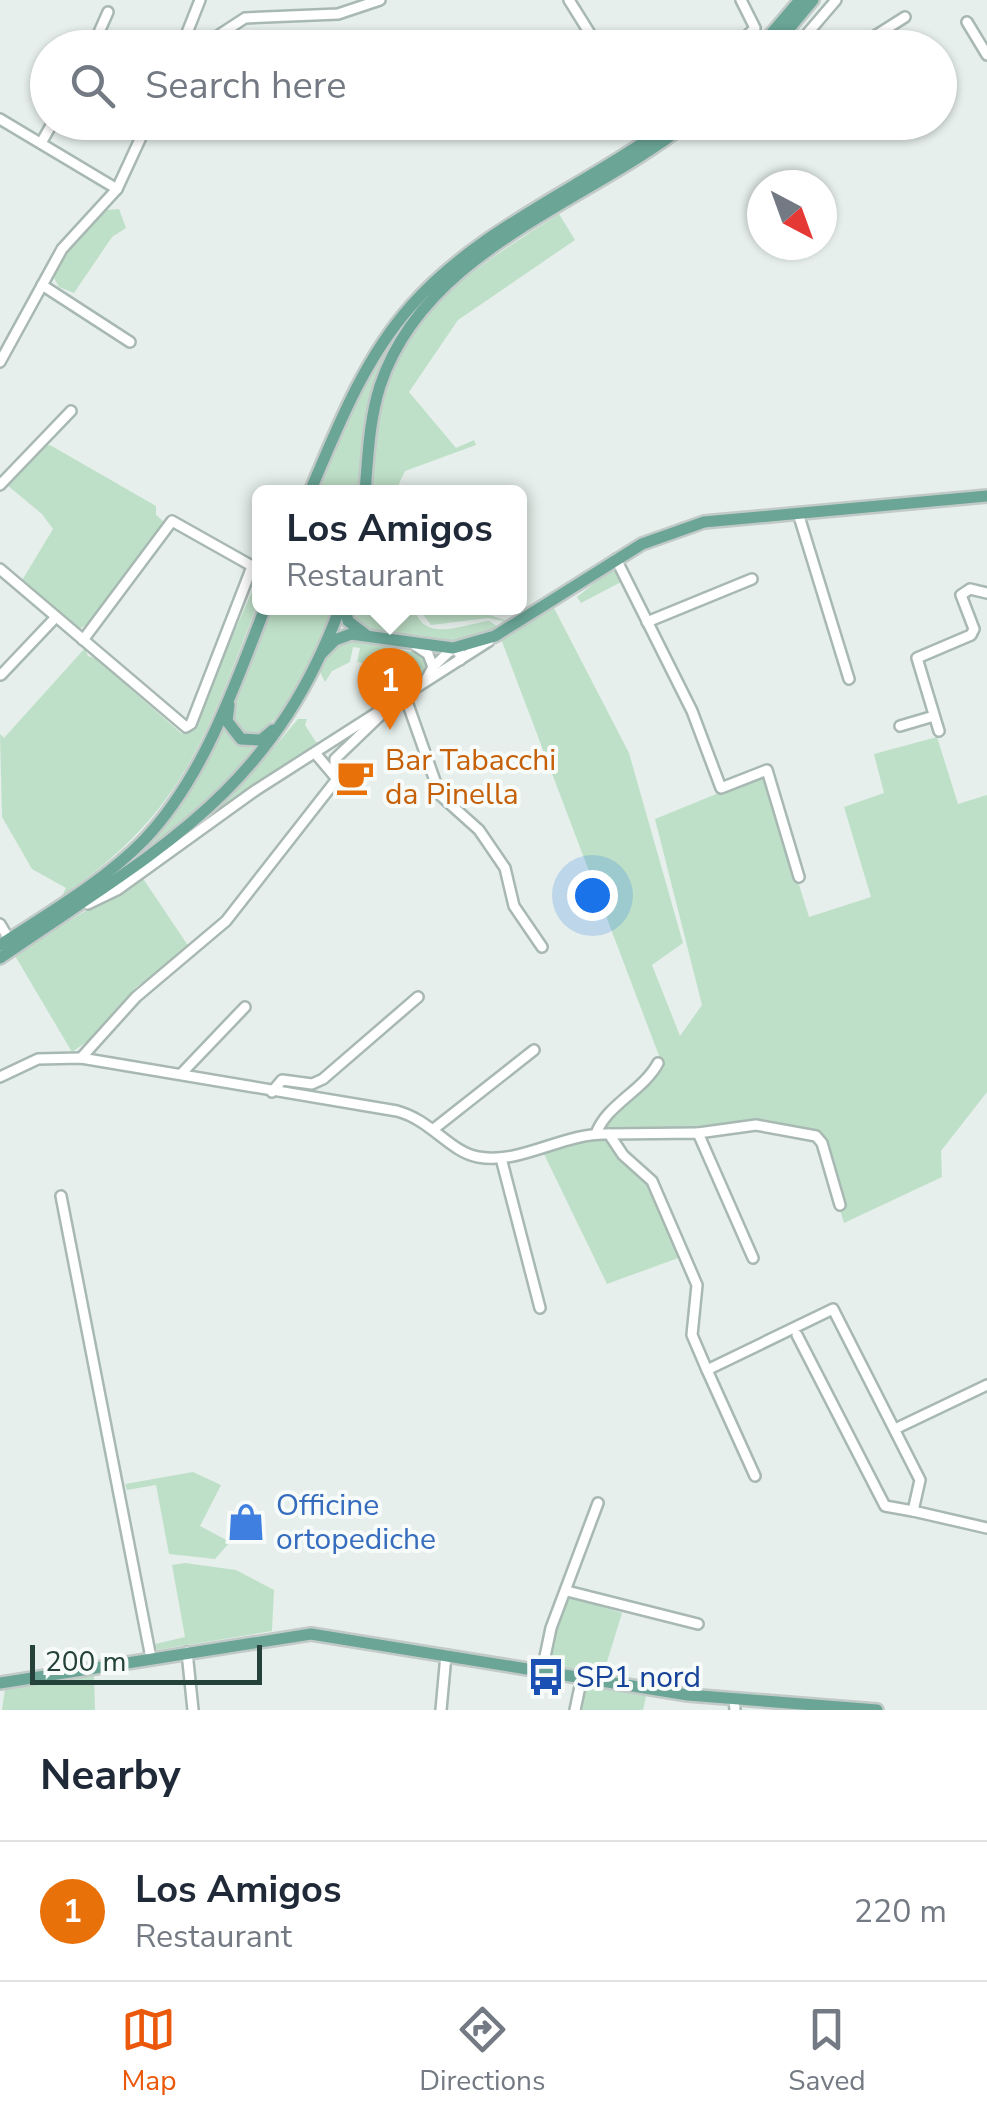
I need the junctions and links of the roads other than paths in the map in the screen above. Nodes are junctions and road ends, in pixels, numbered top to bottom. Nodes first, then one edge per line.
1 (200, 0) edge
2 (380, 0) edge
3 (569, 0) edge
4 (741, 0) edge
5 (800, 0) edge
6 (812, 0) edge
7 (836, 0) edge
8 (108, 12) dead end
9 (905, 17) dead end
10 (967, 22) dead end
11 (100, 30) edge
12 (188, 30) edge
13 (227, 30) edge
14 (588, 30) edge
15 (753, 30) edge
16 (774, 30) edge
17 (788, 30) edge
18 (810, 30) edge
19 (884, 30) edge
20 (987, 55) edge
21 (0, 119) edge
22 (30, 137) edge
23 (36, 140) edge
24 (43, 140) edge
25 (140, 140) edge
26 (644, 140) edge
27 (662, 140) edge
28 (41, 143) junction
29 (117, 188) junction
30 (42, 285) junction
31 (130, 342) dead end
32 (0, 362) edge
33 (71, 411) dead end
34 (0, 485) edge
35 (313, 485) edge
36 (366, 485) edge
37 (987, 496) edge
38 (798, 512) junction
39 (616, 559) junction
40 (252, 566) edge
41 (0, 569) edge
42 (252, 579) edge
43 (752, 579) dead end
44 (987, 593) edge
45 (261, 615) edge
46 (339, 615) edge
47 (345, 615) edge
48 (56, 618) junction
49 (647, 622) junction
50 (369, 636) junction
51 (82, 640) junction
52 (416, 646) junction
53 (322, 653) junction
54 (457, 654) junction
55 (434, 667) junction
56 (1, 675) edge
57 (849, 678) dead end
58 (424, 683) junction
59 (231, 690) junction
60 (405, 696) junction
61 (389, 706) junction
62 (288, 715) junction
63 (934, 716) junction
64 (900, 726) dead end
65 (939, 731) dead end
66 (315, 753) junction
67 (763, 756) dead end
68 (767, 770) junction
69 (336, 774) junction
70 (799, 877) dead end
71 (63, 915) junction
72 (0, 924) edge
73 (5, 942) edge
74 (542, 947) dead end
75 (0, 958) edge
76 (418, 997) dead end
77 (245, 1007) dead end
78 (534, 1050) dead end
79 (81, 1058) junction
80 (658, 1063) dead end
81 (180, 1074) junction
82 (0, 1077) edge
83 (272, 1092) junction
84 (436, 1128) junction
85 (596, 1134) junction
86 (609, 1134) junction
87 (698, 1134) junction
88 (501, 1158) junction
89 (61, 1196) dead end
90 (840, 1204) dead end
91 (753, 1258) dead end
92 (540, 1308) dead end
93 (797, 1335) dead end
94 (708, 1370) junction
95 (987, 1386) edge
96 (895, 1428) junction
97 (755, 1476) dead end
98 (598, 1504) dead end
99 (913, 1511) junction
100 (987, 1528) edge
101 (566, 1592) junction
102 (698, 1624) dead end
103 (186, 1652) junction
104 (446, 1655) junction
105 (151, 1658) junction
106 (542, 1670) junction
107 (582, 1677) junction
108 (0, 1683) edge
109 (734, 1705) edge
110 (193, 1710) edge
111 (441, 1710) edge
112 (575, 1710) edge
113 (877, 1710) edge

1 - 12 street
2 - 13 street
3 - 14 street
4 - 15 street
5 - 16 main road
6 - 17 main road
7 - 18 street
8 - 11 street
9 - 19 street
10 - 20 street
21 - 22 street
23 - 28 street
24 - 28 street
25 - 29 street
26 - 35 main road
27 - 36 main road
28 - 29 street
29 - 30 street
30 - 31 street
30 - 32 street
33 - 34 street
37 - 38 main road
38 - 39 main road
38 - 57 street
39 - 49 street
39 - 54 main road
40 - 51 street
41 - 48 street
42 - 51 street
43 - 49 street
44 - 63 street
45 - 59 main road
46 - 53 main road
47 - 50 main road
48 - 51 street
48 - 56 street
49 - 68 street
50 - 52 main road
50 - 53 main road
52 - 54 main road
52 - 55 street
53 - 62 main road
54 - 55 street
54 - 58 street
55 - 58 street
58 - 60 street
59 - 62 main road
59 - 73 main road
60 - 61 street
60 - 74 street
61 - 66 street
61 - 69 street
62 - 71 main road
63 - 64 street
63 - 65 street
66 - 69 street
66 - 71 street
67 - 68 street
68 - 70 street
69 - 79 street
71 - 75 main road
72 - 73 street
76 - 83 street
77 - 81 street
78 - 84 street
79 - 81 street
79 - 82 street
80 - 85 street
81 - 83 street
83 - 84 street
84 - 88 street
85 - 86 street
85 - 88 street
86 - 87 street
86 - 94 street
87 - 90 street
87 - 91 street
88 - 92 street
89 - 105 street
93 - 99 street
94 - 96 street
94 - 97 street
95 - 96 street
96 - 99 street
98 - 101 street
99 - 100 street
101 - 102 street
101 - 106 street
103 - 104 main road
103 - 105 main road
103 - 110 street
104 - 106 main road
104 - 111 street
105 - 108 main road
106 - 107 main road
107 - 109 main road
107 - 112 street
109 - 113 main road

